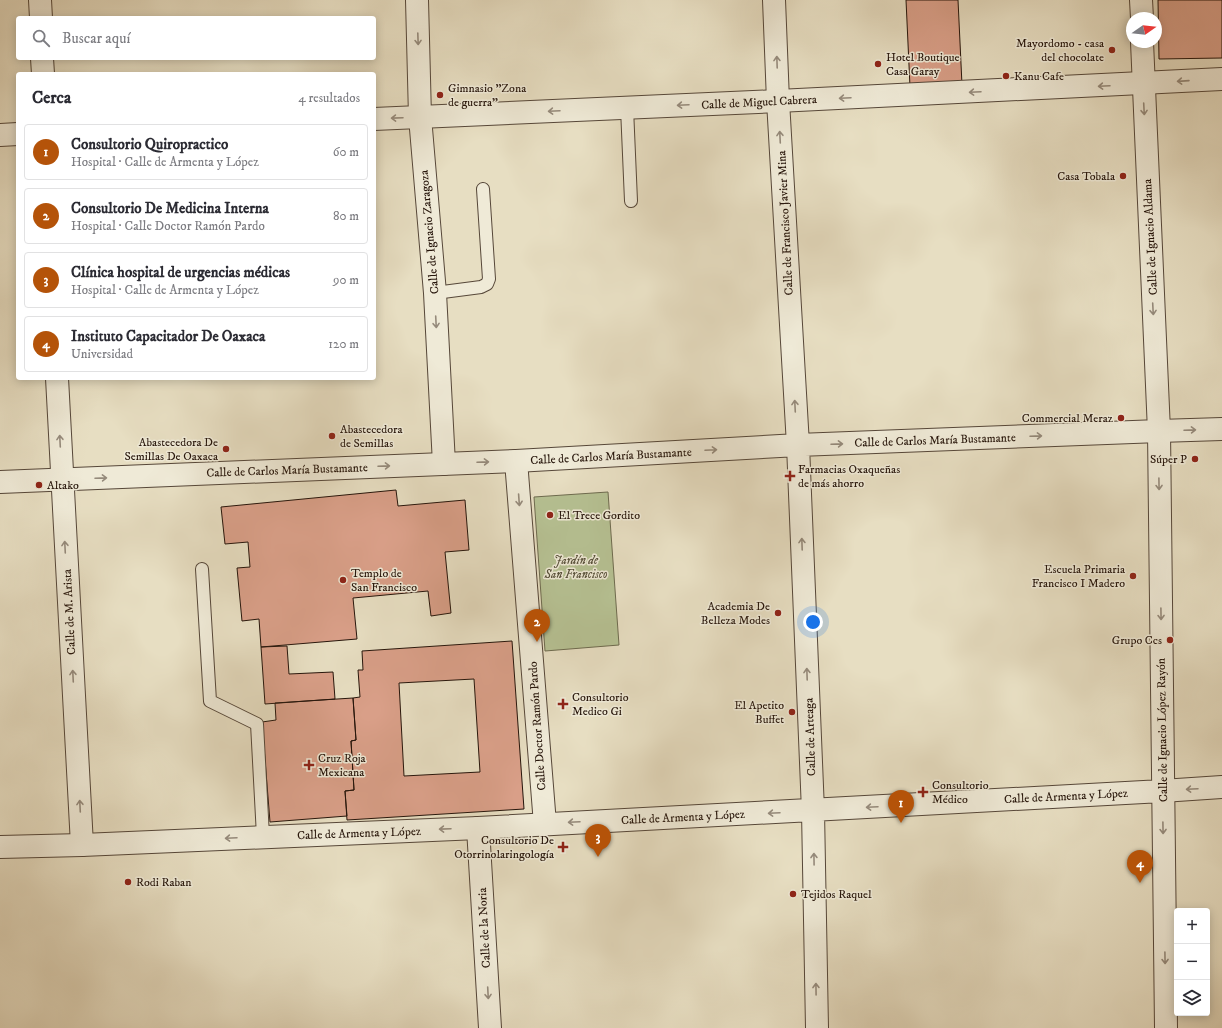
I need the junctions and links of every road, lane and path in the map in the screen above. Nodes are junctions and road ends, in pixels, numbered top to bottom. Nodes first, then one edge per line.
1 (40, 0) edge
2 (416, 0) edge
3 (774, 0) edge
4 (1141, 0) edge
5 (1142, 12) edge
6 (41, 16) edge
7 (1142, 48) edge
8 (42, 60) edge
9 (43, 72) edge
10 (1222, 79) edge
11 (1143, 84) junction
12 (778, 101) junction
13 (627, 108) junction
14 (420, 117) junction
15 (376, 119) edge
16 (16, 134) edge
17 (0, 135) edge
18 (483, 189) dead end
19 (631, 201) dead end
20 (435, 293) junction
21 (57, 380) edge
22 (1222, 429) edge
23 (1159, 431) junction
24 (798, 445) junction
25 (516, 461) junction
26 (444, 464) junction
27 (62, 480) junction
28 (0, 482) edge
29 (202, 568) dead end
30 (1222, 787) edge
31 (1162, 791) junction
32 (813, 811) junction
33 (545, 824) junction
34 (478, 828) junction
35 (263, 836) junction
36 (82, 845) junction
37 (0, 847) edge
38 (490, 1028) edge
39 (817, 1028) edge
40 (1166, 1028) edge

1 - 6 street
2 -> 14 street, Calle de Ignacio Zaragoza
12 -> 3 street, Calle de Francisco Javier Mina
4 - 5 street
7 - 11 street, Calle de Ignacio Aldama
8 - 9 street
10 -> 11 street, Calle de Miguel Cabrera
11 -> 12 street, Calle de Miguel Cabrera
11 -> 23 street, Calle de Ignacio Aldama
12 -> 13 street, Calle de Miguel Cabrera
24 -> 12 street, Calle de Francisco Javier Mina
13 -> 14 street, Calle de Miguel Cabrera
13 - 19 lane
14 -> 15 street, Calle de Miguel Cabrera
14 - 20 street, Calle de Ignacio Zaragoza
16 - 17 street
18 - 20 lane
20 -> 26 street, Calle de Ignacio Zaragoza
27 -> 21 street, Calle de M. Arista
23 -> 22 street, Calle de Carlos María Bustamante
24 -> 23 street, Calle de Carlos María Bustamante
23 -> 31 street, Calle de Ignacio López Rayón
25 -> 24 street, Calle de Carlos María Bustamante
32 -> 24 street, Calle de Arteaga
26 -> 25 street, Calle de Carlos María Bustamante
25 -> 33 street, Calle Doctor Ramón Pardo
27 -> 26 street, Calle de Carlos María Bustamante
27 - 28 street, Calle de Carlos María Bustamante
36 -> 27 street, Calle de M. Arista
29 - 35 lane
30 -> 31 street, Calle de Armenta y López
31 -> 32 street, Calle de Armenta y López
31 -> 40 street, Calle de Ignacio López Rayón
32 -> 33 street, Calle de Armenta y López
39 -> 32 street, Calle de Arteaga
33 - 34 street, Calle de Armenta y López
34 -> 35 street, Calle de Armenta y López
34 -> 38 street, Calle de la Noria
35 -> 36 street, Calle de Armenta y López
36 - 37 street, Calle de Armenta y López

